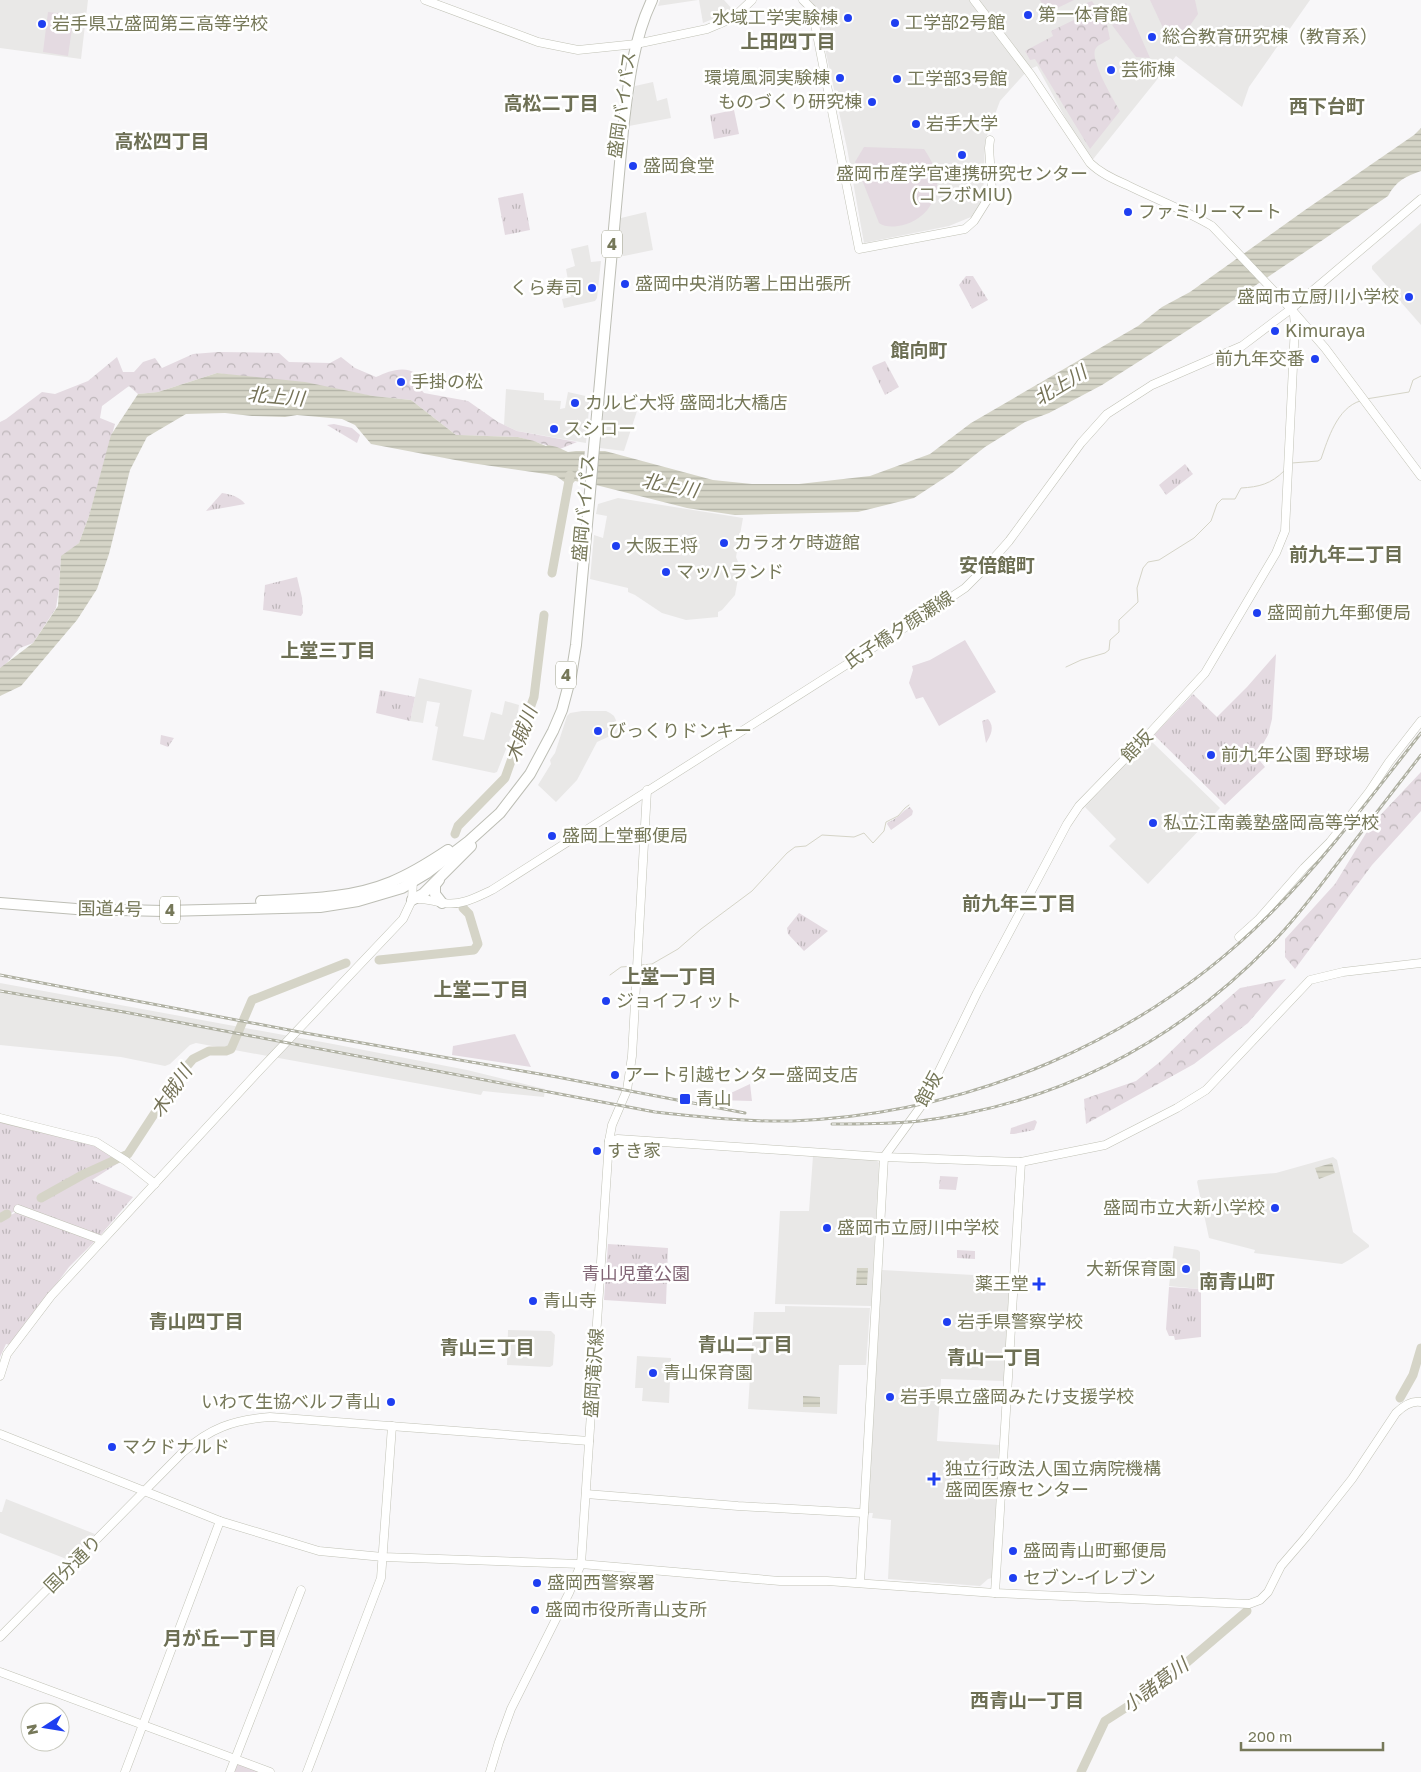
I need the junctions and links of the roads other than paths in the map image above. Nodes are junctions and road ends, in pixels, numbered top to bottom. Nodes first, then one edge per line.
1 (425, 0) edge
2 (646, 0) edge
3 (652, 0) edge
4 (752, 0) edge
5 (803, 0) edge
6 (974, 0) edge
7 (633, 45) junction
8 (990, 140) dead end
9 (1421, 200) edge
10 (1290, 309) junction
11 (1421, 476) edge
12 (588, 491) junction
13 (1421, 722) edge
14 (553, 731) junction
15 (647, 790) junction
16 (419, 868) junction
17 (444, 873) junction
18 (390, 883) junction
19 (407, 885) junction
20 (329, 897) joint
21 (0, 898) edge
22 (412, 900) junction
23 (0, 903) edge
24 (442, 903) junction
25 (340, 905) joint
26 (1239, 937) dead end
27 (1421, 963) edge
28 (0, 1118) edge
29 (609, 1141) junction
30 (884, 1157) junction
31 (1021, 1162) junction
32 (155, 1184) junction
33 (18, 1208) dead end
34 (102, 1240) junction
35 (0, 1376) edge
36 (1421, 1402) edge
37 (392, 1426) junction
38 (0, 1434) edge
39 (589, 1441) junction
40 (146, 1490) junction
41 (586, 1494) junction
42 (864, 1513) junction
43 (220, 1521) junction
44 (383, 1557) junction
45 (581, 1564) junction
46 (860, 1583) junction
47 (300, 1590) dead end
48 (995, 1593) junction
49 (0, 1637) edge
50 (0, 1672) edge
51 (143, 1725) junction
52 (235, 1759) junction
53 (124, 1772) edge
54 (230, 1772) edge
55 (270, 1772) edge
56 (307, 1772) edge
57 (490, 1772) edge

1 - 7 street
2 - 7 highway, 盛岡バイパス / 4
3 - 7 highway, 盛岡バイパス / 4
4 - 7 street
5 - 8 street
6 - 10 street
7 - 12 highway, 盛岡バイパス / 4
9 - 10 street, 氏子橋夕顔瀬線
10 - 11 street
10 - 15 street, 氏子橋夕顔瀬線
10 - 30 street, 館坂
12 - 14 highway, 盛岡バイパス / 4
12 - 16 highway, 盛岡バイパス / 4
13 - 26 street
14 - 17 highway
14 - 19 highway, 盛岡バイパス / 4
15 - 24 street, 氏子橋夕顔瀬線
15 - 29 street, 盛岡滝沢線
16 - 18 highway, 盛岡バイパス / 4
16 - 19 street
17 - 22 highway
17 - 24 highway
18 - 19 street
18 - 20 highway, 盛岡バイパス / 4
19 - 22 street
19 - 25 highway, 盛岡バイパス / 4
20 - 21 highway, 国道4号 / 4
22 - 24 street, 氏子橋夕顔瀬線
22 - 32 street
23 - 25 highway, 国道4号 / 4
27 - 31 street
28 - 32 street
29 - 30 street
29 - 39 street, 盛岡滝沢線
30 - 31 street
30 - 42 street
31 - 48 street
32 - 34 street
33 - 34 street
34 - 35 street
36 - 48 street
37 - 39 street, 国分通り
37 - 40 street, 国分通り
37 - 44 street
38 - 40 street
39 - 41 street, 盛岡滝沢線
40 - 43 street
40 - 49 street, 国分通り
41 - 42 street
41 - 45 street, 盛岡滝沢線
42 - 46 street
43 - 44 street
43 - 51 street
44 - 45 street
44 - 56 street
45 - 46 street
45 - 57 street, 盛岡滝沢線
46 - 48 street
47 - 52 street
50 - 51 street
51 - 52 street
51 - 53 street
52 - 54 street
52 - 55 street

